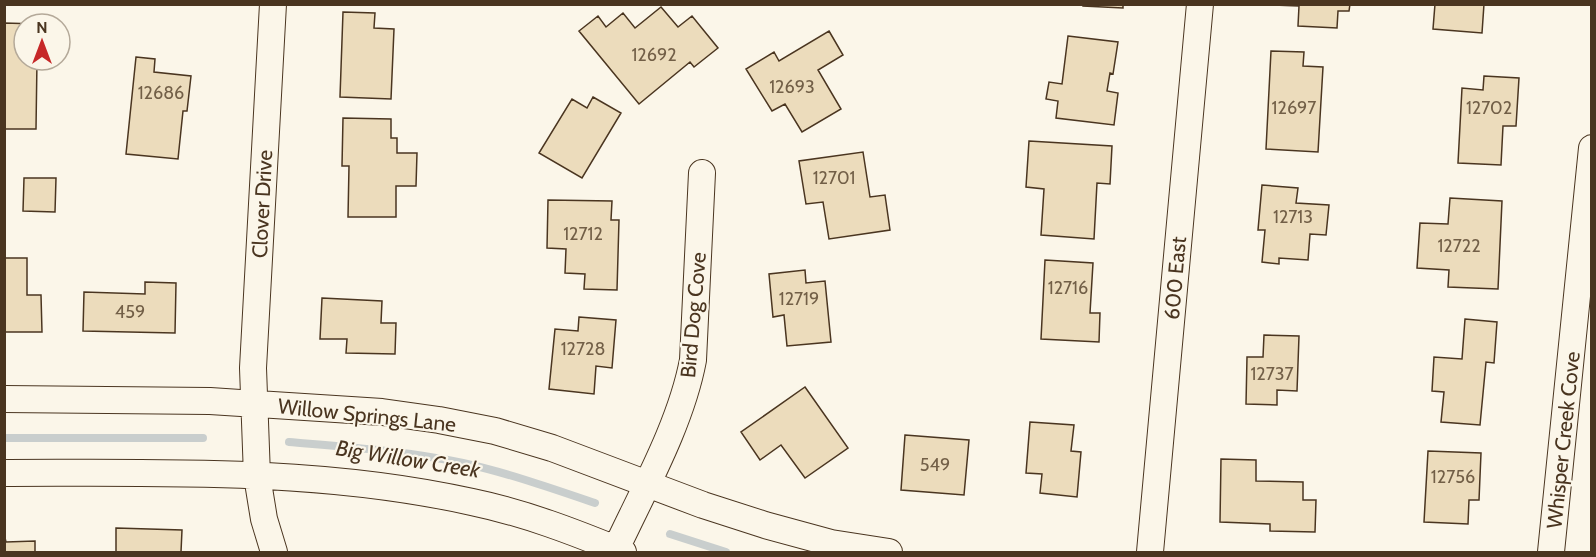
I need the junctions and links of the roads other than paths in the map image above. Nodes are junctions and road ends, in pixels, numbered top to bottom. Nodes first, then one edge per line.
1 (273, 4) edge
2 (1200, 4) edge
3 (1592, 148) edge
4 (702, 173) dead end
5 (4, 399) edge
6 (255, 403) junction
7 (4, 473) edge
8 (257, 476) junction
9 (646, 484) junction
10 (620, 551) edge
11 (274, 552) edge
12 (889, 552) edge
13 (1150, 552) edge
14 (1551, 552) edge

1 - 6 street, Clover Drive
2 - 13 street, 600 East
3 - 14 street, Whisper Creek Cove
4 - 9 street, Bird Dog Cove
5 - 6 street, Willow Springs Lane
6 - 8 street, Clover Drive
6 - 9 street, Willow Springs Lane
7 - 8 street
8 - 10 street
8 - 11 street, Clover Drive
9 - 10 street, Bird Dog Cove
9 - 12 street, Willow Springs Lane

